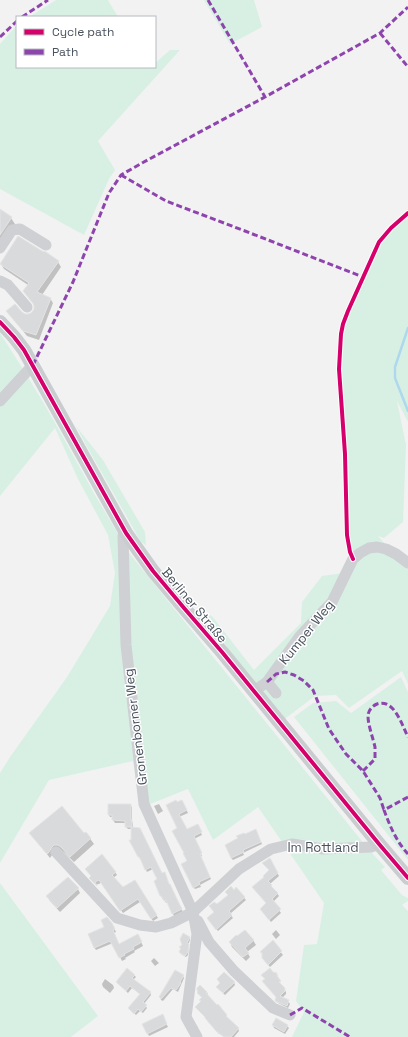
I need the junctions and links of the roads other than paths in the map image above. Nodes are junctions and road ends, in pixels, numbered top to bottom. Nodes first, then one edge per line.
1 (46, 244) dead end
2 (0, 248) edge
3 (0, 281) edge
4 (27, 307) dead end
5 (0, 322) edge
6 (33, 365) junction
7 (0, 401) edge
8 (126, 533) junction
9 (408, 563) edge
10 (266, 682) junction
11 (254, 691) junction
12 (276, 693) dead end
13 (379, 844) junction
14 (56, 852) dead end
15 (408, 878) edge
16 (193, 912) junction
17 (290, 1015) dead end
18 (198, 1037) edge

1 - 2 street
3 - 4 street
5 - 6 main road, Berliner Straße
6 - 7 street
6 - 8 main road, Berliner Straße
8 - 11 main road, Berliner Straße
8 - 16 street, Gronenborner Weg
9 - 10 street, Kumper Weg
10 - 11 street, Kumper Weg
10 - 12 street
11 - 13 main road, Berliner Straße
13 - 15 main road, Berliner Straße
13 - 16 street, Im Rottland
14 - 16 street
16 - 17 street, Gronenborner Weg
16 - 18 street, Gronenborner Weg

